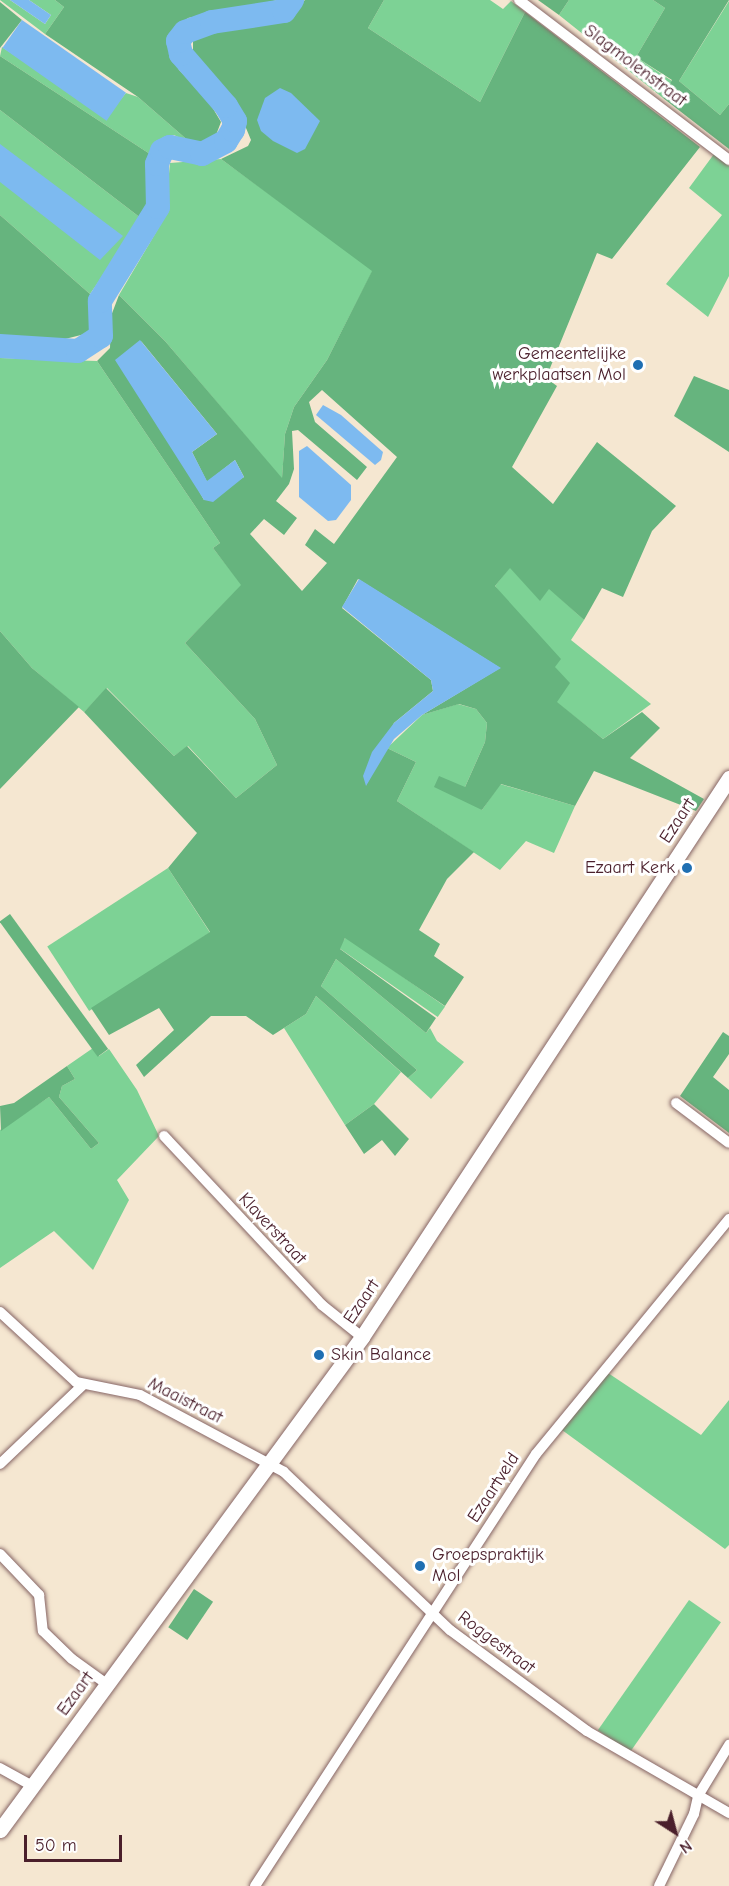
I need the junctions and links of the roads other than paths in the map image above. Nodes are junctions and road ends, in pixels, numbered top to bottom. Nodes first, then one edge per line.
1 (519, 0) edge
2 (729, 160) edge
3 (729, 778) edge
4 (676, 1103) dead end
5 (164, 1136) dead end
6 (729, 1143) edge
7 (729, 1219) edge
8 (0, 1312) edge
9 (362, 1337) junction
10 (83, 1385) junction
11 (0, 1464) edge
12 (270, 1464) junction
13 (0, 1554) edge
14 (433, 1614) junction
15 (108, 1684) junction
16 (729, 1745) edge
17 (0, 1768) edge
18 (33, 1786) junction
19 (699, 1796) junction
20 (729, 1813) edge
21 (0, 1830) edge
22 (255, 1886) edge
23 (659, 1886) edge

1 - 2 street, Slagmolenstraat
3 - 9 main road, Ezaart
4 - 6 street
5 - 9 street, Klaverstraat
7 - 14 street, Ezaartveld
8 - 10 street, Maaistraat
9 - 12 main road, Ezaart
10 - 11 street
10 - 12 street, Maaistraat
12 - 14 street, Roggestraat
12 - 15 main road, Ezaart
13 - 15 street
14 - 19 street, Roggestraat
14 - 22 street, Ezaartveld
15 - 18 main road, Ezaart
16 - 19 street
17 - 18 street
18 - 21 main road, Ezaart
19 - 20 street, Roggestraat
19 - 23 street

